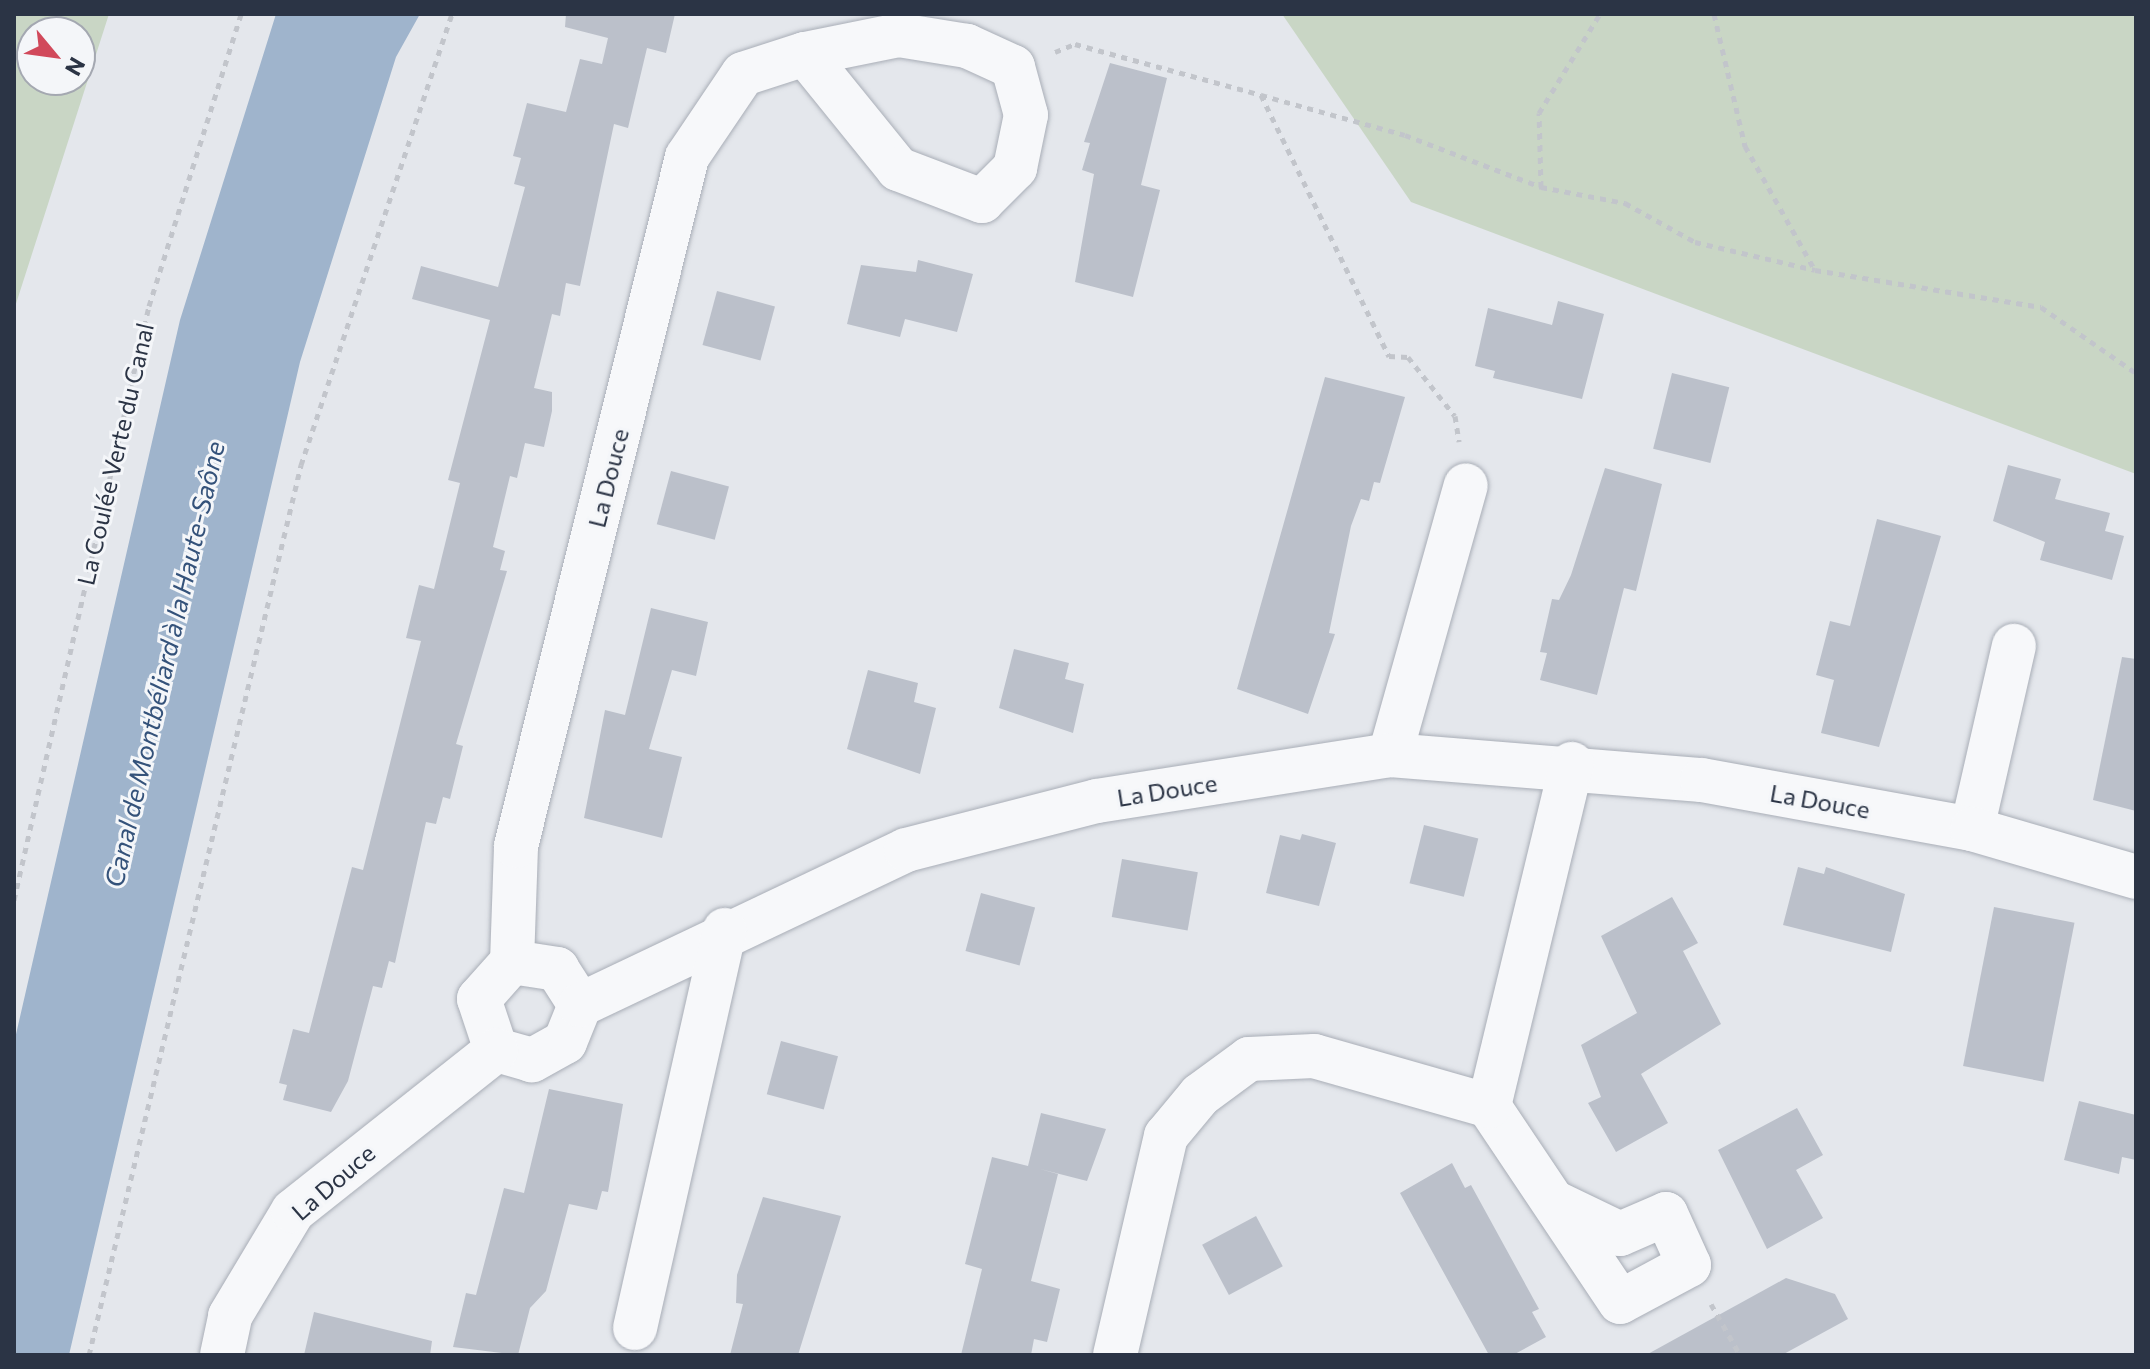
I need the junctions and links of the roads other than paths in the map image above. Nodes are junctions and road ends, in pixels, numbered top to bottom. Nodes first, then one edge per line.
1 (805, 54) junction
2 (1466, 485) road end
3 (2014, 646) dead end
4 (1390, 755) junction
5 (1572, 764) junction
6 (1972, 829) junction
7 (2136, 877) edge
8 (725, 930) junction
9 (512, 962) junction
10 (580, 1005) junction
11 (496, 1050) junction
12 (1489, 1106) junction
13 (1556, 1203) junction
14 (635, 1328) dead end
15 (222, 1355) edge
16 (1115, 1355) edge

1 - 1 street, La Douce
1 - 9 street, La Douce
2 - 4 street
3 - 6 street
4 - 5 street, La Douce
4 - 8 street, La Douce
5 - 6 street, La Douce
5 - 12 street
6 - 7 street, La Douce
8 - 10 street, La Douce
8 - 14 street
9 - 10 street
9 - 11 street
10 - 11 street
11 - 15 street, La Douce
12 - 13 street
12 - 16 street
13 - 13 street

